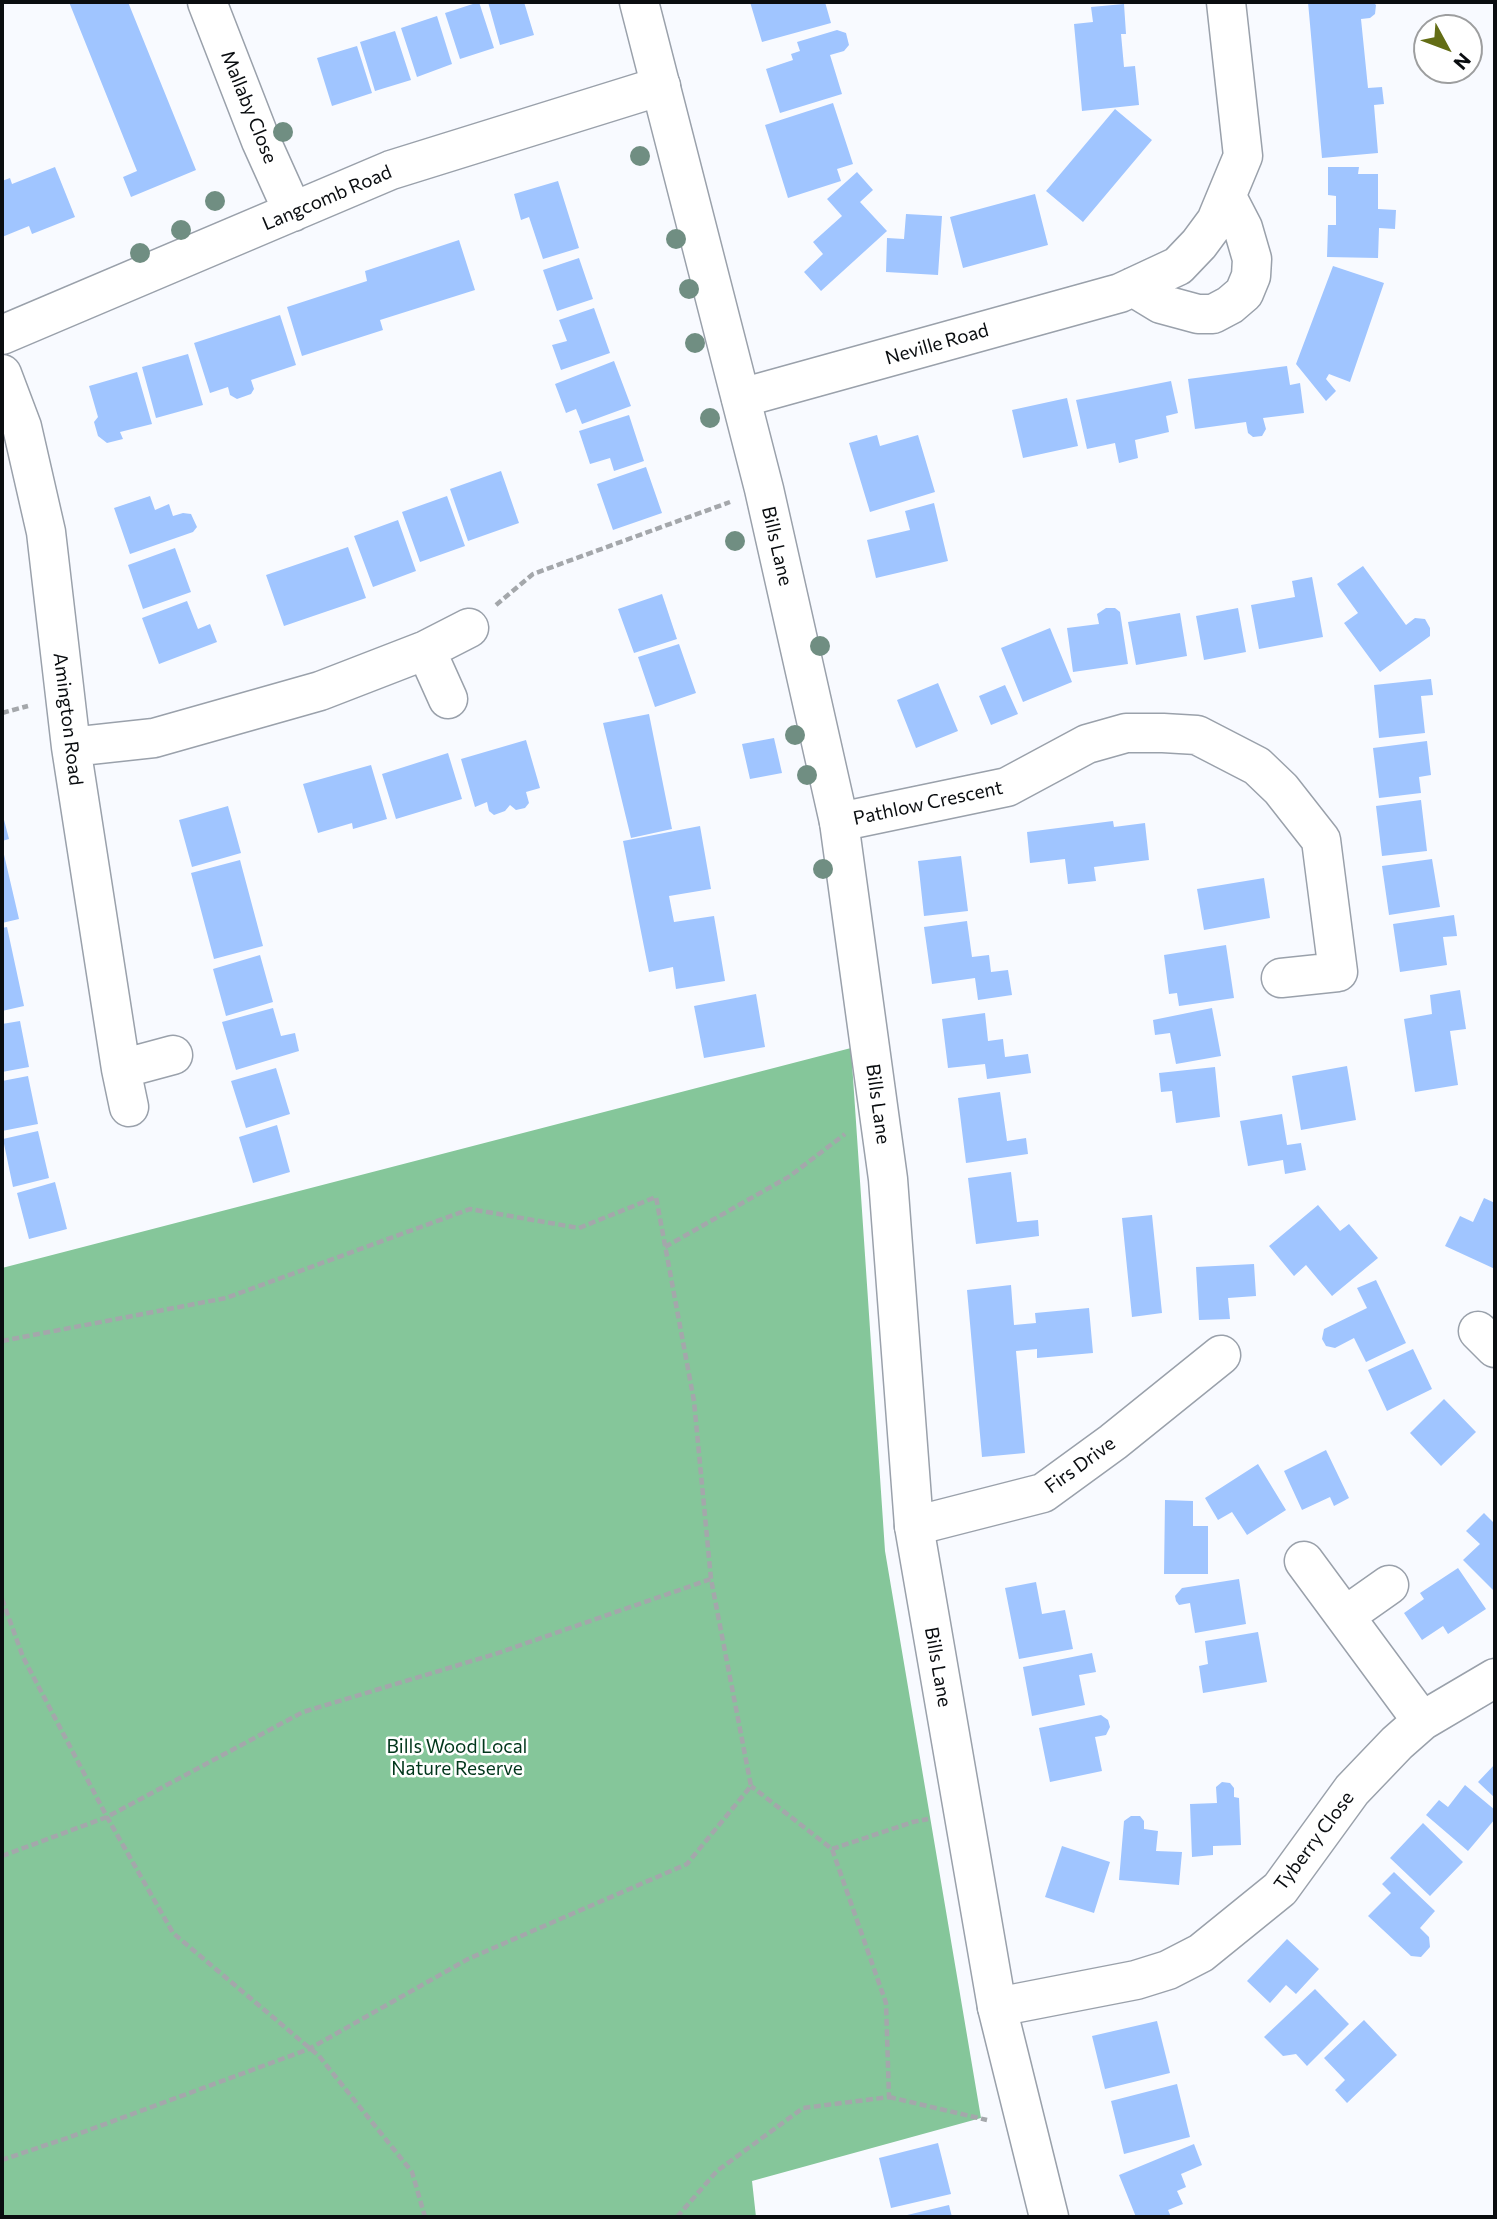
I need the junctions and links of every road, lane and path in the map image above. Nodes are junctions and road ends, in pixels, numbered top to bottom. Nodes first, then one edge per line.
1 (207, 2) edge
2 (639, 2) edge
3 (1226, 2) edge
4 (661, 86) junction
5 (1227, 197) junction
6 (293, 212) junction
7 (1133, 287) junction
8 (2, 335) edge
9 (2, 374) edge
10 (741, 398) junction
11 (764, 489) junction
12 (469, 628) joint
13 (426, 650) junction
14 (448, 699) dead end
15 (71, 747) junction
16 (839, 822) junction
17 (1281, 978) dead end
18 (173, 1055) dead end
19 (121, 1069) junction
20 (129, 1107) dead end
21 (878, 1108) junction
22 (666, 1247) junction
23 (2, 1341) edge
24 (1221, 1355) dead end
25 (914, 1526) junction
26 (1304, 1561) dead end
27 (711, 1578) junction
28 (1389, 1585) dead end
29 (2, 1599) edge
30 (1345, 1616) junction
31 (1495, 1678) edge
32 (1422, 1721) junction
33 (751, 1786) junction
34 (964, 1813) junction
35 (107, 1817) junction
36 (832, 1849) junction
37 (2, 1856) edge
38 (998, 2007) junction
39 (309, 2049) junction
40 (889, 2097) junction
41 (1029, 2136) junction
42 (2, 2160) edge
43 (425, 2217) edge
44 (677, 2217) edge
45 (1049, 2217) edge

1 - 6 street, Mallaby Close
2 - 4 street, Bills Lane
3 - 5 street, Neville Road
4 - 6 street, Langcomb Road
4 - 10 street, Bills Lane
5 - 7 street, Neville Road
5 - 7 street
6 - 8 street, Langcomb Road
7 - 10 street, Neville Road
9 - 15 street, Amington Road
10 - 11 street, Bills Lane
11 - 12 path
11 - 16 street, Bills Lane
12 - 13 street
13 - 14 street
13 - 15 street
15 - 19 street, Amington Road
16 - 17 street, Pathlow Crescent
16 - 21 street, Bills Lane
18 - 19 street
19 - 20 street, Amington Road
21 - 22 path
21 - 25 street, Bills Lane
22 - 23 path
22 - 27 path
24 - 25 street, Firs Drive
25 - 34 street, Bills Lane
26 - 30 street
27 - 33 path
27 - 35 path
28 - 30 street
29 - 35 path
30 - 32 street
31 - 32 street, Tyberry Close
32 - 38 street, Tyberry Close
33 - 36 path
33 - 39 path
34 - 36 path
34 - 38 street, Bills Lane
35 - 37 path
35 - 39 path
36 - 40 path
38 - 41 street, Bills Lane
39 - 42 path
39 - 43 path
40 - 41 path
40 - 44 path
41 - 45 street, Bills Lane

